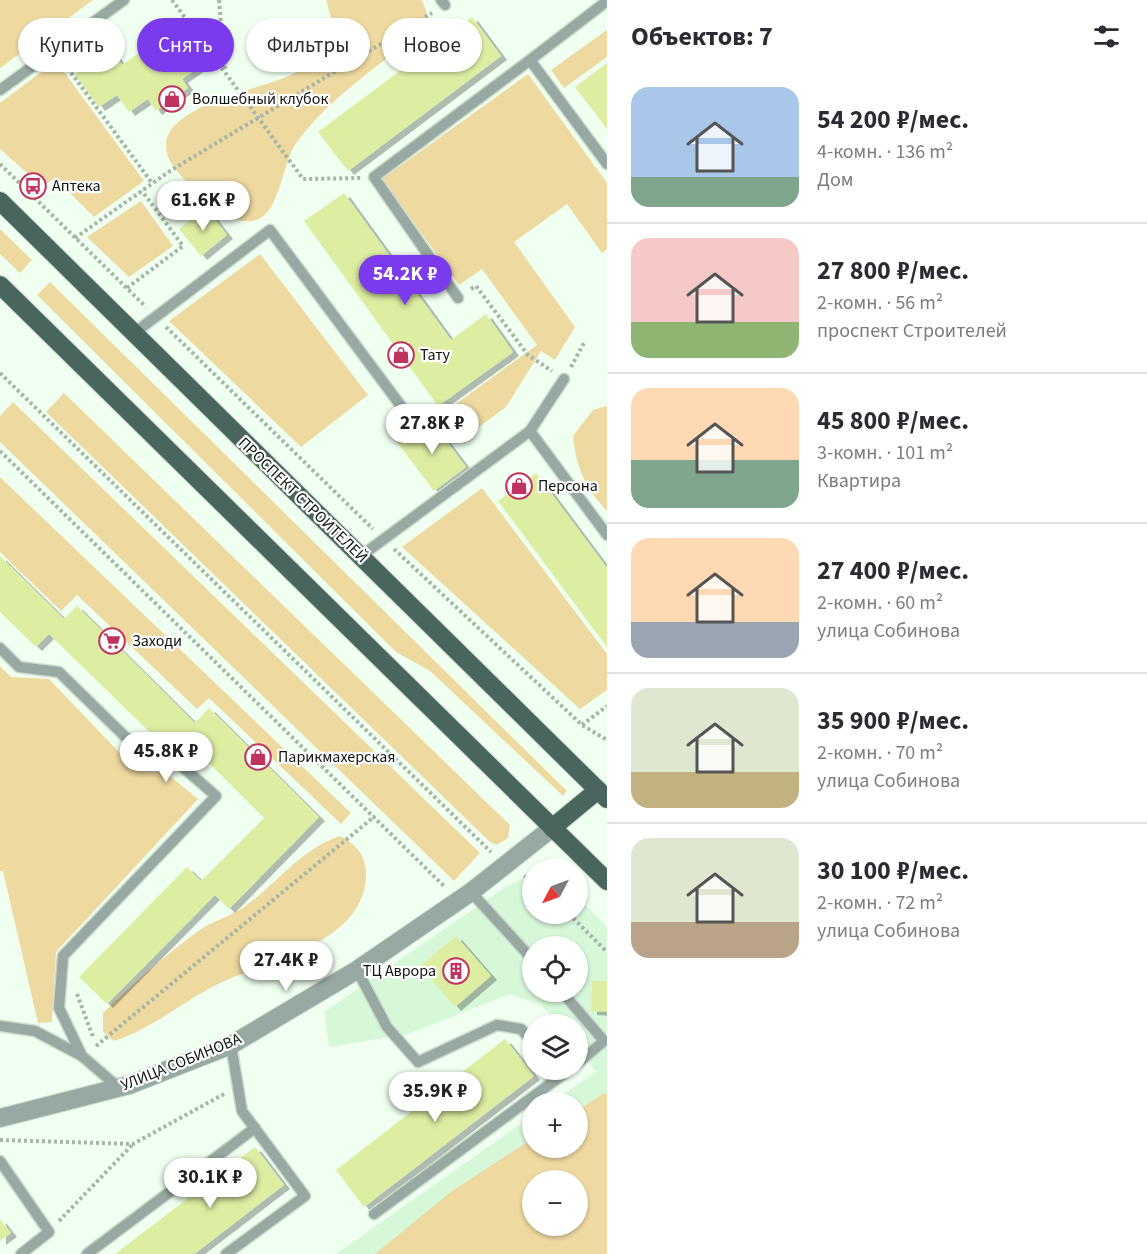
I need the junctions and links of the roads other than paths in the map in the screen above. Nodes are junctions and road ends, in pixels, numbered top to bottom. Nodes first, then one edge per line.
1 (124, 0) edge
2 (607, 1) edge
3 (530, 60) junction
4 (0, 90) edge
5 (607, 164) edge
6 (0, 201) edge
7 (0, 285) edge
8 (458, 298) road end
9 (133, 334) junction
10 (564, 379) road end
11 (407, 414) dead end
12 (530, 431) junction
13 (607, 535) edge
14 (361, 556) junction
15 (0, 648) edge
16 (604, 790) edge
17 (552, 828) junction
18 (607, 882) edge
19 (464, 896) junction
20 (522, 950) edge
21 (357, 970) junction
22 (571, 1002) edge
23 (581, 1014) edge
24 (588, 1022) edge
25 (0, 1026) edge
26 (522, 1030) edge
27 (231, 1045) junction
28 (588, 1055) edge
29 (81, 1056) junction
30 (550, 1080) edge
31 (119, 1088) junction
32 (0, 1118) edge
33 (255, 1128) junction
34 (0, 1161) edge
35 (374, 1214) dead end
36 (21, 1254) edge
37 (87, 1254) edge
38 (226, 1254) edge

1 - 4 lane
2 - 3 lane
3 - 5 lane
3 - 8 lane
6 - 9 main road, ПРОСПЕКТ СТРОИТЕЛЕЙ
7 - 17 main road
9 - 11 lane
9 - 14 main road, ПРОСПЕКТ СТРОИТЕЛЕЙ
10 - 12 lane
12 - 13 lane
12 - 14 lane
14 - 16 main road, ПРОСПЕКТ СТРОИТЕЛЕЙ
15 - 29 lane
16 - 17 main road
17 - 18 main road
17 - 19 street, УЛИЦА СОБИНОВА
19 - 20 lane
19 - 21 street, УЛИЦА СОБИНОВА
21 - 26 lane
21 - 27 street, УЛИЦА СОБИНОВА
22 - 23 lane
24 - 28 lane
25 - 29 lane
27 - 31 street, УЛИЦА СОБИНОВА
27 - 33 lane
29 - 31 lane
30 - 35 lane
31 - 32 street, УЛИЦА СОБИНОВА
33 - 37 lane
33 - 38 lane
34 - 36 lane

